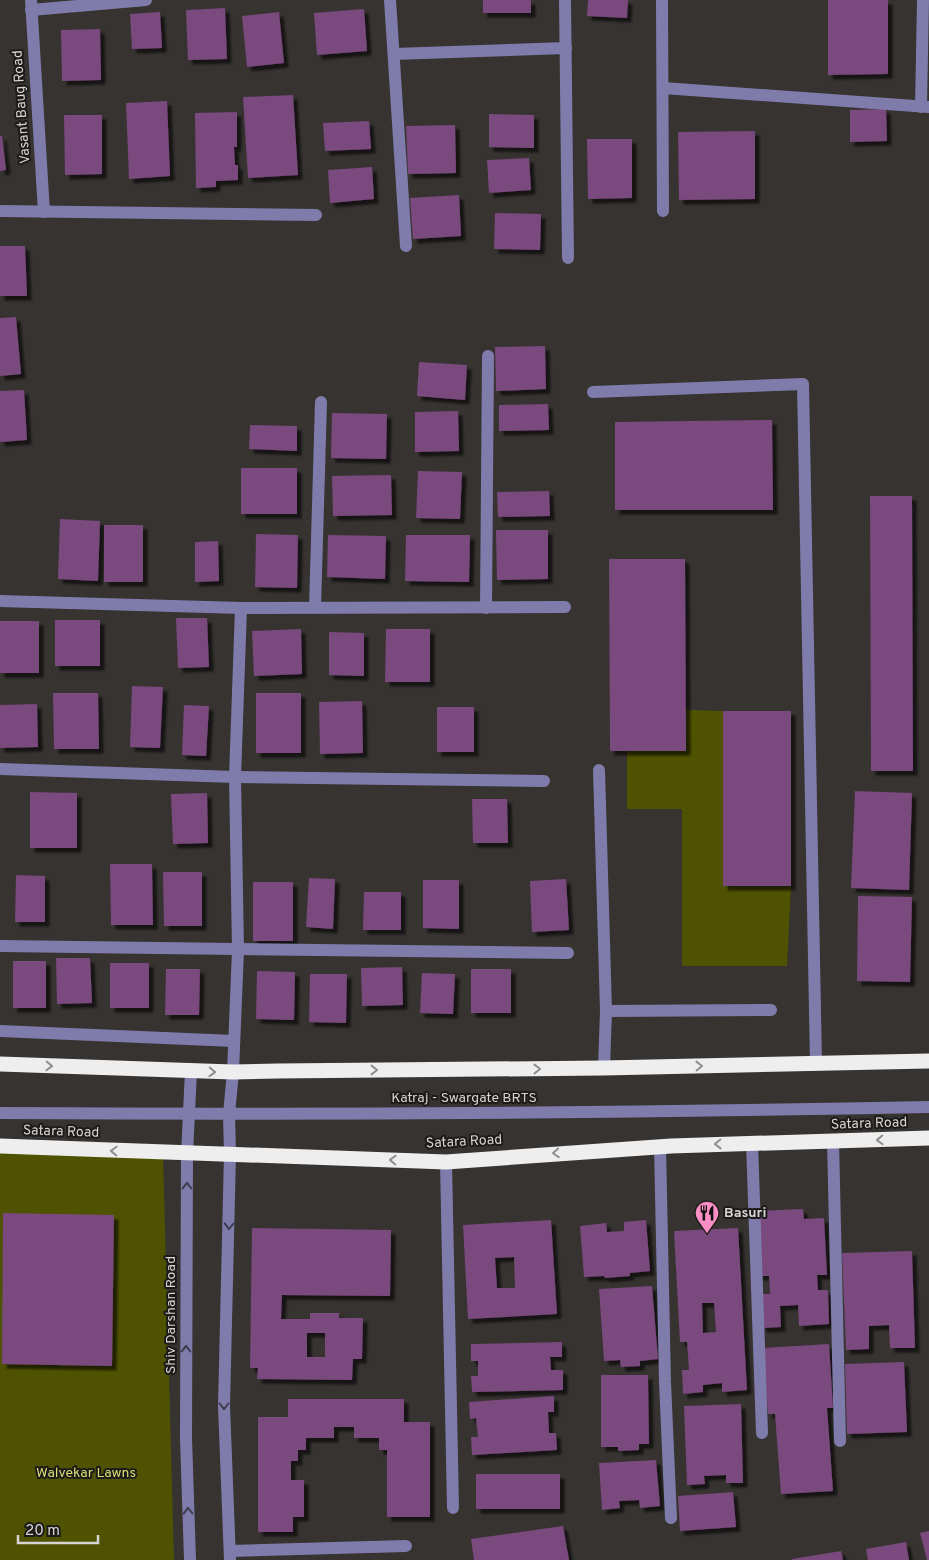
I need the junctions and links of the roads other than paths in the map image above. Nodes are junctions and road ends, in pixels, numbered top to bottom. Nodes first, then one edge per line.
1 (146, 0) edge
2 (390, 0) edge
3 (565, 0) edge
4 (662, 0) edge
5 (923, 0) edge
6 (31, 5) edge
7 (566, 48) junction
8 (394, 54) junction
9 (663, 88) junction
10 (925, 107) edge
11 (0, 211) edge
12 (663, 211) dead end
13 (44, 212) junction
14 (316, 215) dead end
15 (406, 246) dead end
16 (568, 258) dead end
17 (488, 356) dead end
18 (592, 392) dead end
19 (321, 402) dead end
20 (0, 601) edge
21 (565, 607) dead end
22 (241, 608) junction
23 (315, 608) junction
24 (486, 608) junction
25 (0, 769) edge
26 (599, 770) dead end
27 (235, 777) junction
28 (544, 781) dead end
29 (0, 946) edge
30 (238, 950) junction
31 (568, 953) dead end
32 (771, 1010) dead end
33 (606, 1011) junction
34 (0, 1031) edge
35 (234, 1041) junction
36 (929, 1061) edge
37 (0, 1064) edge
38 (816, 1064) junction
39 (604, 1068) junction
40 (190, 1071) junction
41 (233, 1072) junction
42 (929, 1107) edge
43 (0, 1113) edge
44 (189, 1114) junction
45 (229, 1114) junction
46 (929, 1138) edge
47 (833, 1141) junction
48 (752, 1143) junction
49 (0, 1146) edge
50 (660, 1146) junction
51 (187, 1154) junction
52 (230, 1154) junction
53 (446, 1162) junction
54 (762, 1433) dead end
55 (840, 1442) dead end
56 (453, 1508) dead end
57 (671, 1518) dead end
58 (406, 1546) dead end
59 (230, 1555) edge
60 (190, 1560) edge

1 - 6 street
2 - 8 street
3 - 7 street
4 - 9 street
5 - 10 street
6 - 13 street, Vasant Baug Road
7 - 8 street
7 - 16 street
8 - 15 street
9 - 10 street
9 - 12 street
11 - 13 street
13 - 14 street
17 - 24 street
18 - 38 street
19 - 23 street
20 - 22 street
21 - 24 street
22 - 23 street
22 - 27 street
23 - 24 street
25 - 27 street
26 - 33 street
27 - 28 street
27 - 30 street
29 - 30 street
30 - 31 street
30 - 35 street
32 - 33 street
33 - 39 street
34 - 35 street
35 - 41 street
36 - 38 highway
37 -> 40 highway
39 -> 38 highway
41 -> 39 highway
40 -> 41 highway
40 - 44 street, Shiv Darshan Road
41 - 45 street
42 - 45 street, Katraj - Swargate BRTS
43 - 44 street, Katraj - Swargate BRTS
44 - 45 street, Katraj - Swargate BRTS
44 - 51 street, Shiv Darshan Road
45 - 52 street
46 -> 47 highway, Satara Road
47 - 48 highway, Satara Road
47 - 55 street
48 -> 50 highway, Satara Road
48 - 54 street
51 -> 49 highway, Satara Road
50 -> 53 highway, Satara Road
50 - 57 street
51 - 52 highway, Satara Road
60 -> 51 street, Shiv Darshan Road
53 -> 52 highway, Satara Road
52 -> 59 street
53 - 56 street
58 - 59 street

